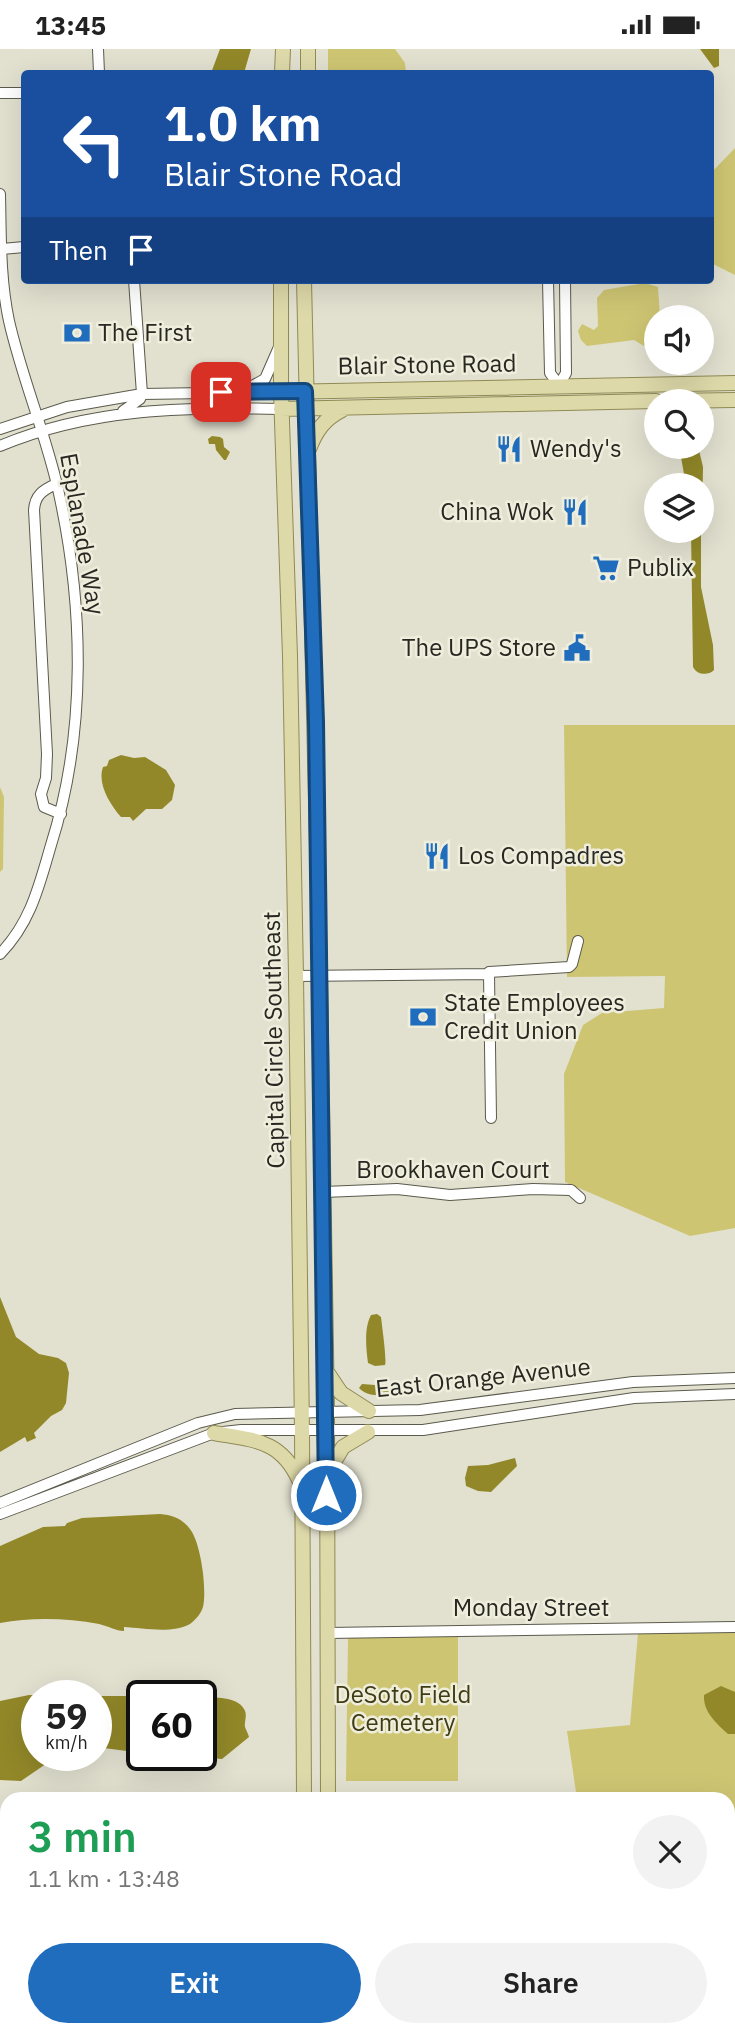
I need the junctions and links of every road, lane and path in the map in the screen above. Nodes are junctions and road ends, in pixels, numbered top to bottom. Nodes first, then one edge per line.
1 (98, 49) edge
2 (283, 49) edge
3 (309, 49) edge
4 (99, 70) edge
5 (282, 70) edge
6 (308, 70) edge
7 (0, 93) edge
8 (21, 93) edge
9 (0, 194) edge
10 (21, 247) edge
11 (2, 249) edge
12 (134, 284) edge
13 (281, 284) edge
14 (304, 284) edge
15 (548, 284) edge
16 (565, 284) edge
17 (565, 316) junction
18 (548, 317) junction
19 (5, 324) edge
20 (282, 342) junction
21 (735, 383) edge
22 (559, 384) junction
23 (305, 391) junction
24 (240, 392) junction
25 (281, 392) junction
26 (142, 394) junction
27 (714, 400) edge
28 (735, 400) edge
29 (644, 401) edge
30 (559, 402) junction
31 (281, 409) junction
32 (344, 409) junction
33 (305, 410) junction
34 (119, 414) junction
35 (37, 416) junction
36 (0, 429) edge
37 (41, 430) junction
38 (0, 446) edge
39 (307, 453) junction
40 (56, 484) junction
41 (61, 814) junction
42 (578, 940) dead end
43 (0, 954) edge
44 (489, 973) junction
45 (296, 976) junction
46 (320, 976) junction
47 (491, 1118) dead end
48 (324, 1192) junction
49 (580, 1198) dead end
50 (326, 1371) junction
51 (735, 1378) edge
52 (735, 1394) edge
53 (301, 1411) junction
54 (327, 1411) junction
55 (369, 1411) junction
56 (302, 1431) junction
57 (326, 1432) junction
58 (368, 1432) junction
59 (214, 1433) junction
60 (326, 1475) junction
61 (302, 1485) junction
62 (0, 1503) edge
63 (0, 1514) edge
64 (735, 1627) edge
65 (328, 1633) junction
66 (304, 1792) edge
67 (328, 1792) edge

1 - 4 street
2 - 5 main road
3 - 6 main road
7 - 8 street
9 - 11 street, Esplanade Way
10 - 11 street
11 - 19 street, Esplanade Way
12 - 26 street
13 - 20 main road, Capital Circle Southeast
14 - 23 main road, Capital Circle Southeast
15 - 18 street
16 - 17 street
17 - 18 street
17 - 22 street
18 - 22 street
19 - 35 street, Esplanade Way
20 - 24 street
20 - 25 main road, Capital Circle Southeast
21 - 22 main road, Blair Stone Road
22 - 23 main road, Blair Stone Road
22 - 30 main road
23 - 25 main road, Blair Stone Road
23 - 33 main road, Capital Circle Southeast
24 - 25 street, Blair Stone Road
24 - 26 street, Blair Stone Road
25 - 31 main road, Capital Circle Southeast
26 - 34 street
26 - 35 street, Blair Stone Road
27 - 28 main road
29 - 30 main road, Blair Stone Road
30 - 32 main road, Blair Stone Road
31 - 33 main road, Blair Stone Road
31 - 34 street, Blair Stone Road
31 - 45 main road, Capital Circle Southeast
32 - 33 main road, Blair Stone Road
32 - 39 main road
33 - 39 main road, Capital Circle Southeast
34 - 37 street, Blair Stone Road
35 - 36 street, Blair Stone Road
35 - 37 street, Esplanade Way
37 - 38 street, Blair Stone Road
37 - 40 street, Esplanade Way
39 - 46 main road, Capital Circle Southeast
40 - 41 street, Esplanade Way
40 - 41 street
41 - 43 street, Esplanade Way
42 - 44 street
44 - 46 street
44 - 47 street
45 - 46 street
45 - 53 main road, Capital Circle Southeast
46 - 48 main road, Capital Circle Southeast
48 - 49 street, Brookhaven Court
48 - 50 main road, Capital Circle Southeast
50 - 54 main road, Capital Circle Southeast
50 - 55 main road
51 - 55 street, East Orange Avenue
52 - 58 street, East Orange Avenue
53 - 54 street, East Orange Avenue
53 - 56 main road, Capital Circle Southeast
53 - 62 street, East Orange Avenue
54 - 55 street, East Orange Avenue
54 - 57 main road, Capital Circle Southeast
56 - 57 street, East Orange Avenue
56 - 59 street, East Orange Avenue
56 - 61 main road, Capital Circle Southeast
57 - 58 street, East Orange Avenue
57 - 60 main road, Capital Circle Southeast
58 - 60 main road
59 - 61 main road
59 - 63 street, East Orange Avenue
60 - 65 main road, Capital Circle Southeast
61 - 66 main road, Capital Circle Southeast
64 - 65 street, Monday Street
65 - 67 main road, Capital Circle Southeast

